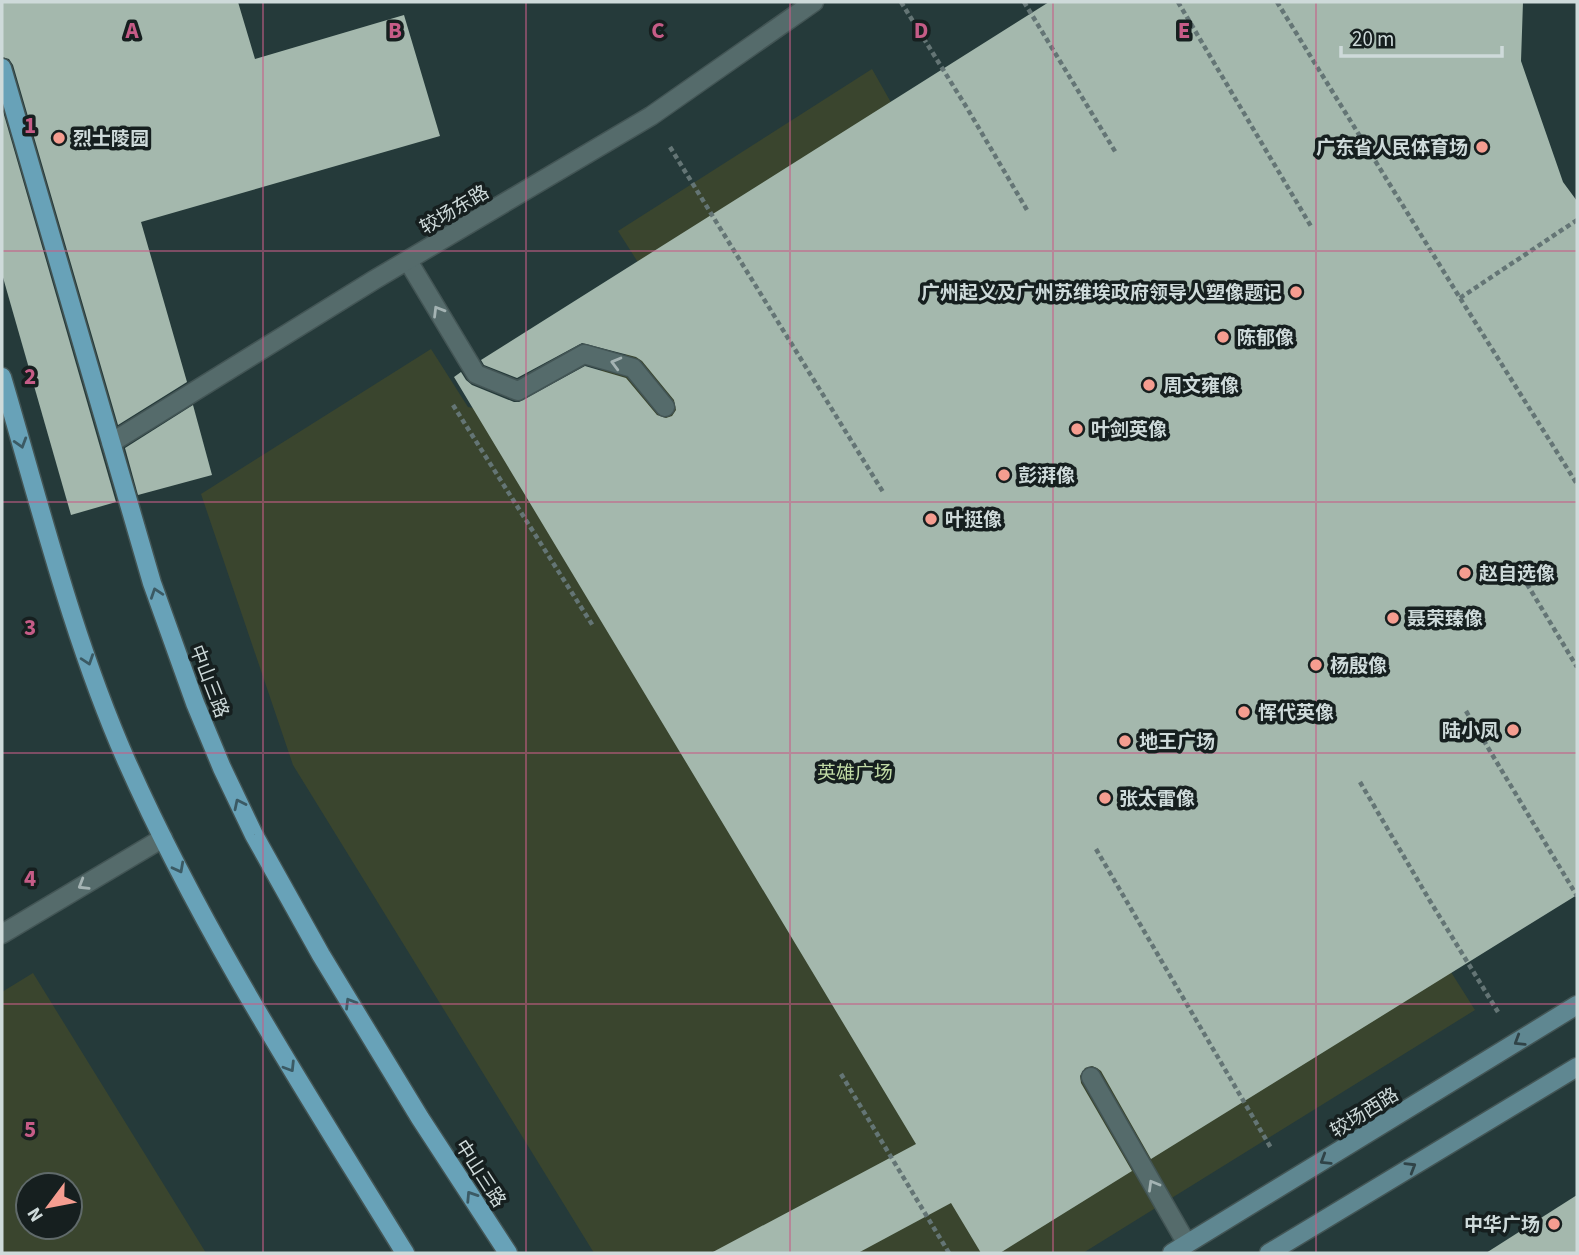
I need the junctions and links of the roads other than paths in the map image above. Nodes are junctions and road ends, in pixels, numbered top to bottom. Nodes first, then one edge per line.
1 (814, 2) edge
2 (2, 68) edge
3 (408, 261) junction
4 (2, 377) edge
5 (665, 407) dead end
6 (111, 443) junction
7 (163, 838) junction
8 (2, 934) edge
9 (1577, 1005) edge
10 (1577, 1067) edge
11 (1091, 1077) dead end
12 (1179, 1249) edge
13 (405, 1253) edge
14 (508, 1253) edge
15 (1269, 1253) edge

1 - 3 street, 较场东路
2 - 6 main road, 中山三路
5 -> 3 street
3 - 6 street, 较场东路
4 -> 7 main road
14 -> 6 main road, 中山三路
7 -> 8 street
7 -> 13 main road
9 -> 12 street, 较场西路
15 -> 10 street
12 -> 11 street

